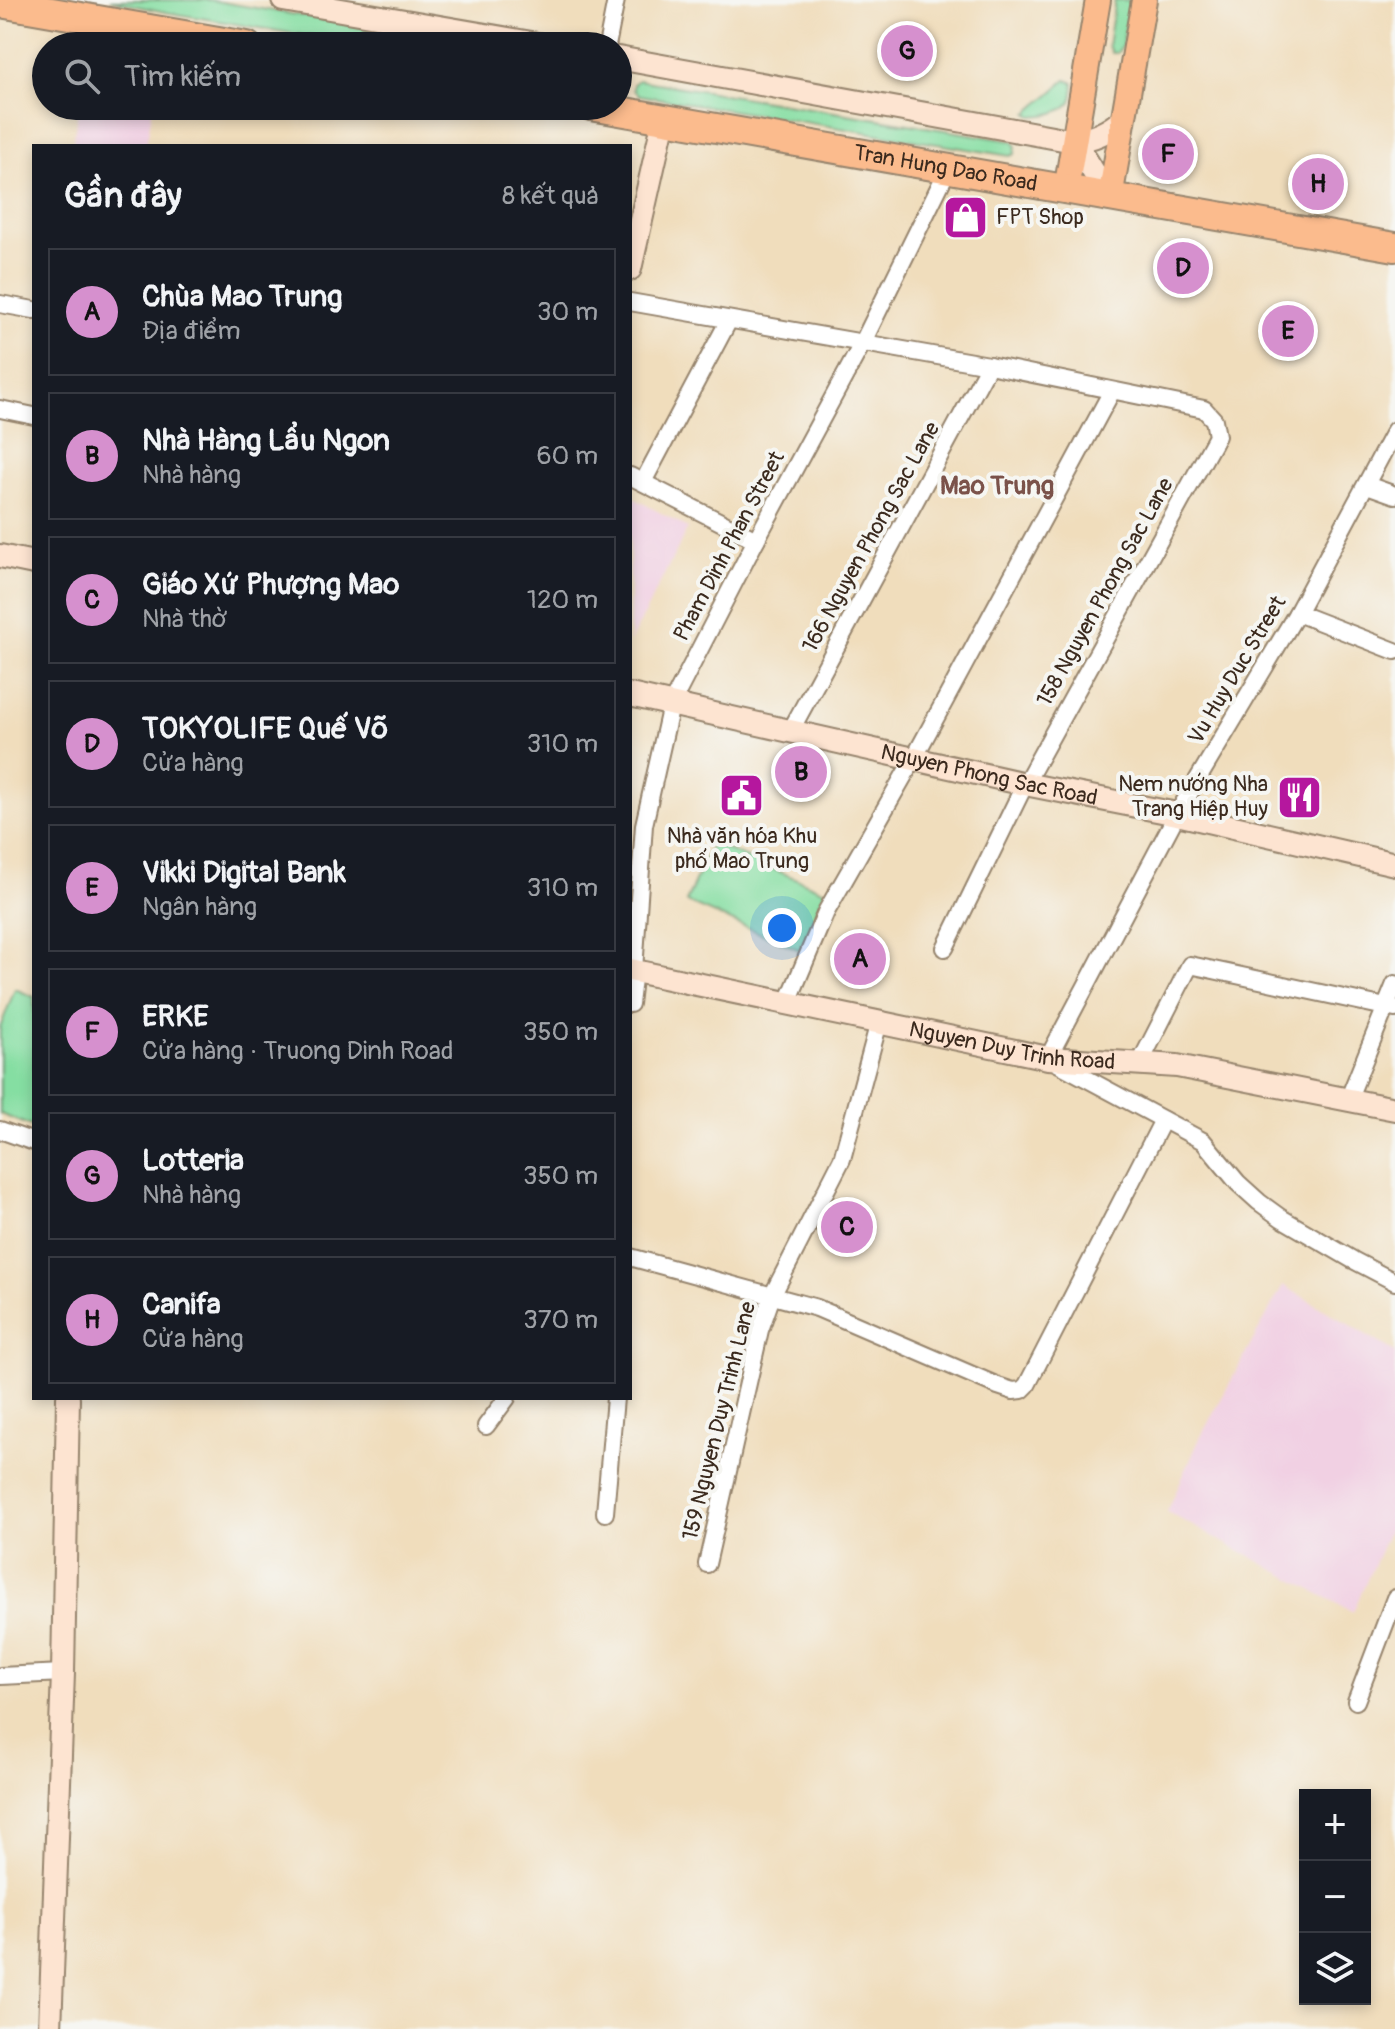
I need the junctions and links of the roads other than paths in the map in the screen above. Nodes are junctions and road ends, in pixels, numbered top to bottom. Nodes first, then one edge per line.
1 (283, 0) edge
2 (616, 0) edge
3 (1098, 0) edge
4 (1144, 0) edge
5 (8, 2) edge
6 (45, 5) edge
7 (178, 32) edge
8 (468, 32) edge
9 (610, 32) edge
10 (632, 61) edge
11 (632, 113) edge
12 (664, 119) junction
13 (1123, 119) junction
14 (1074, 141) junction
15 (948, 169) junction
16 (1066, 190) junction
17 (1110, 198) junction
18 (1395, 247) edge
19 (632, 260) edge
20 (632, 302) edge
21 (0, 304) edge
22 (32, 310) edge
23 (729, 320) junction
24 (862, 344) junction
25 (989, 365) junction
26 (1112, 391) junction
27 (0, 409) edge
28 (32, 416) edge
29 (1395, 430) edge
30 (636, 479) edge
31 (1367, 485) junction
32 (1395, 495) edge
33 (756, 540) junction
34 (0, 556) edge
35 (32, 563) edge
36 (1297, 613) junction
37 (1395, 651) edge
38 (632, 695) edge
39 (671, 705) junction
40 (791, 730) junction
41 (914, 758) junction
42 (1025, 784) junction
43 (1177, 814) junction
44 (637, 823) edge
45 (1395, 864) edge
46 (945, 948) dead end
47 (632, 970) edge
48 (1395, 984) edge
49 (788, 1002) junction
50 (1390, 1008) edge
51 (879, 1022) junction
52 (1048, 1058) junction
53 (1139, 1065) junction
54 (1348, 1100) junction
55 (1395, 1109) edge
56 (1163, 1120) junction
57 (0, 1130) edge
58 (32, 1141) edge
59 (632, 1262) edge
60 (1395, 1282) edge
61 (772, 1296) junction
62 (68, 1400) edge
63 (506, 1400) edge
64 (615, 1400) edge
65 (486, 1426) dead end
66 (605, 1513) dead end
67 (707, 1564) dead end
68 (1395, 1598) edge
69 (63, 1673) junction
70 (0, 1676) edge
71 (1356, 1701) dead end
72 (50, 2029) edge

1 - 8 main road
2 - 9 street
3 - 14 main road
4 - 13 main road
5 - 6 highway
6 - 7 highway
10 - 14 main road
11 - 12 highway, Tran Hung Dao Road
12 - 15 highway, Tran Hung Dao Road
12 - 19 main road
13 - 14 main road
13 - 17 main road
14 - 16 main road
14 - 17 main road
15 - 16 highway, Tran Hung Dao Road
15 - 24 street, Pham Dinh Phan Street
16 - 17 highway, Tran Hung Dao Road
17 - 18 highway, Tran Hung Dao Road
20 - 23 street
21 - 22 street
23 - 24 street
23 - 30 street
24 - 25 street
24 - 33 street, Pham Dinh Phan Street
25 - 26 street
25 - 40 street, 166 Nguyen Phong Sac Lane
26 - 41 street
26 - 42 street, 158 Nguyen Phong Sac Lane
27 - 28 street
29 - 31 street, Vu Huy Duc Street
30 - 33 street
31 - 32 street
31 - 36 street, Vu Huy Duc Street
33 - 39 street, Pham Dinh Phan Street
34 - 35 main road
36 - 37 street
36 - 43 street, Vu Huy Duc Street
38 - 39 main road, Nguyen Phong Sac Road
39 - 40 main road, Nguyen Phong Sac Road
39 - 44 street, Pham Dinh Phan Street
40 - 41 main road, Nguyen Phong Sac Road
41 - 42 main road, Nguyen Phong Sac Road
41 - 49 street
42 - 43 main road, Nguyen Phong Sac Road
42 - 46 street, 158 Nguyen Phong Sac Lane
43 - 45 main road, Nguyen Phong Sac Road
43 - 52 street, Vu Huy Duc Street
44 - 47 street, Pham Dinh Phan Street
47 - 49 main road, Nguyen Duy Trinh Road
48 - 50 street
49 - 51 main road, Nguyen Duy Trinh Road
50 - 53 street
50 - 54 street
51 - 52 main road, Nguyen Duy Trinh Road
51 - 61 street, 159 Nguyen Duy Trinh Lane
52 - 53 main road, Nguyen Duy Trinh Road
52 - 56 street
53 - 54 main road, Nguyen Duy Trinh Road
54 - 55 main road, Nguyen Duy Trinh Road
56 - 60 street
56 - 61 street
57 - 58 street
59 - 61 street
61 - 67 street, 159 Nguyen Duy Trinh Lane
62 - 69 main road
63 - 65 street
64 - 66 street
68 - 71 street
69 - 70 street
69 - 72 main road

